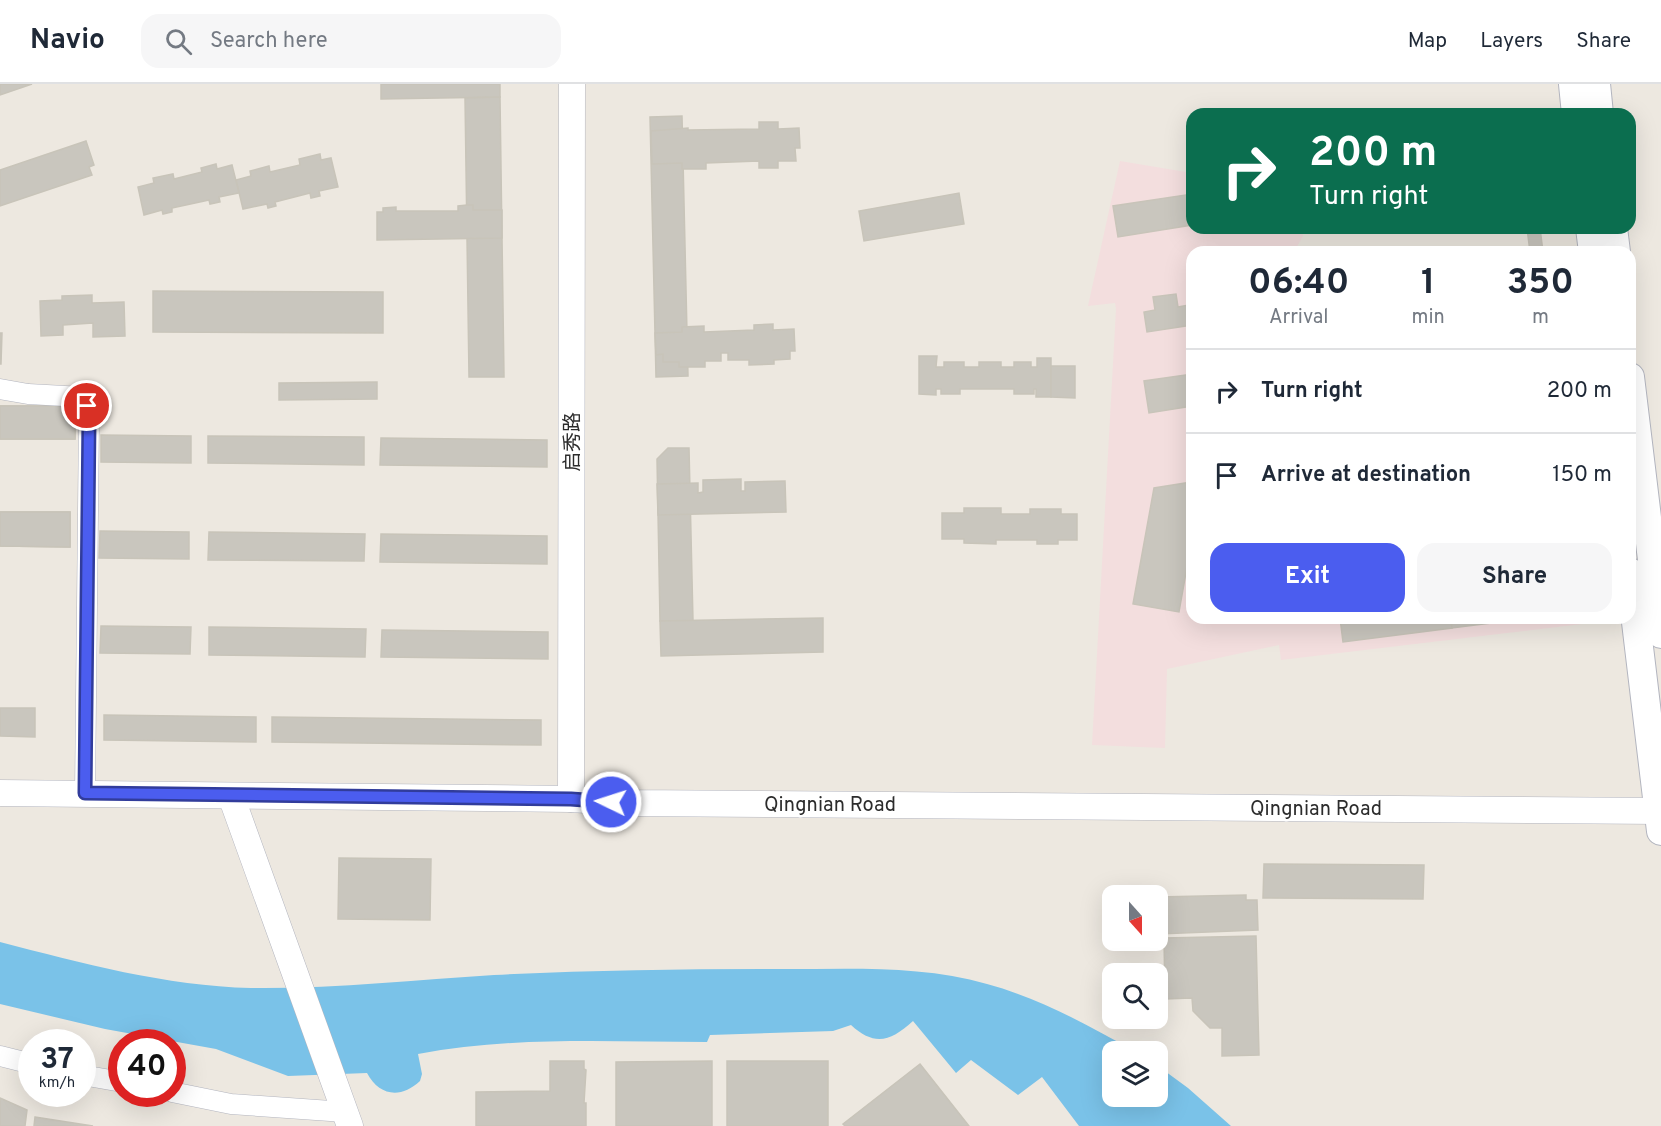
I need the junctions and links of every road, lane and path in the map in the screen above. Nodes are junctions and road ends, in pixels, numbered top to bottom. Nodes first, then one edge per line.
1 (572, 84) edge
2 (1573, 84) edge
3 (1596, 84) edge
4 (1575, 108) edge
5 (1598, 108) edge
6 (0, 389) edge
7 (1636, 427) edge
8 (1636, 621) edge
9 (1661, 634) edge
10 (0, 793) edge
11 (85, 793) junction
12 (239, 796) junction
13 (571, 799) junction
14 (1660, 818) edge
15 (0, 1056) edge
16 (18, 1060) edge
17 (186, 1095) edge
18 (347, 1106) edge
19 (366, 1126) edge

1 - 13 street, 启秀路
2 - 4 main road
3 - 5 main road
6 - 11 street
7 - 9 main road
8 - 14 main road
10 - 11 street, Qingnian Road
11 - 12 street, Qingnian Road
12 - 13 street, Qingnian Road
12 - 18 street
13 - 14 street, Qingnian Road
15 - 16 street
17 - 18 street
18 - 19 street

